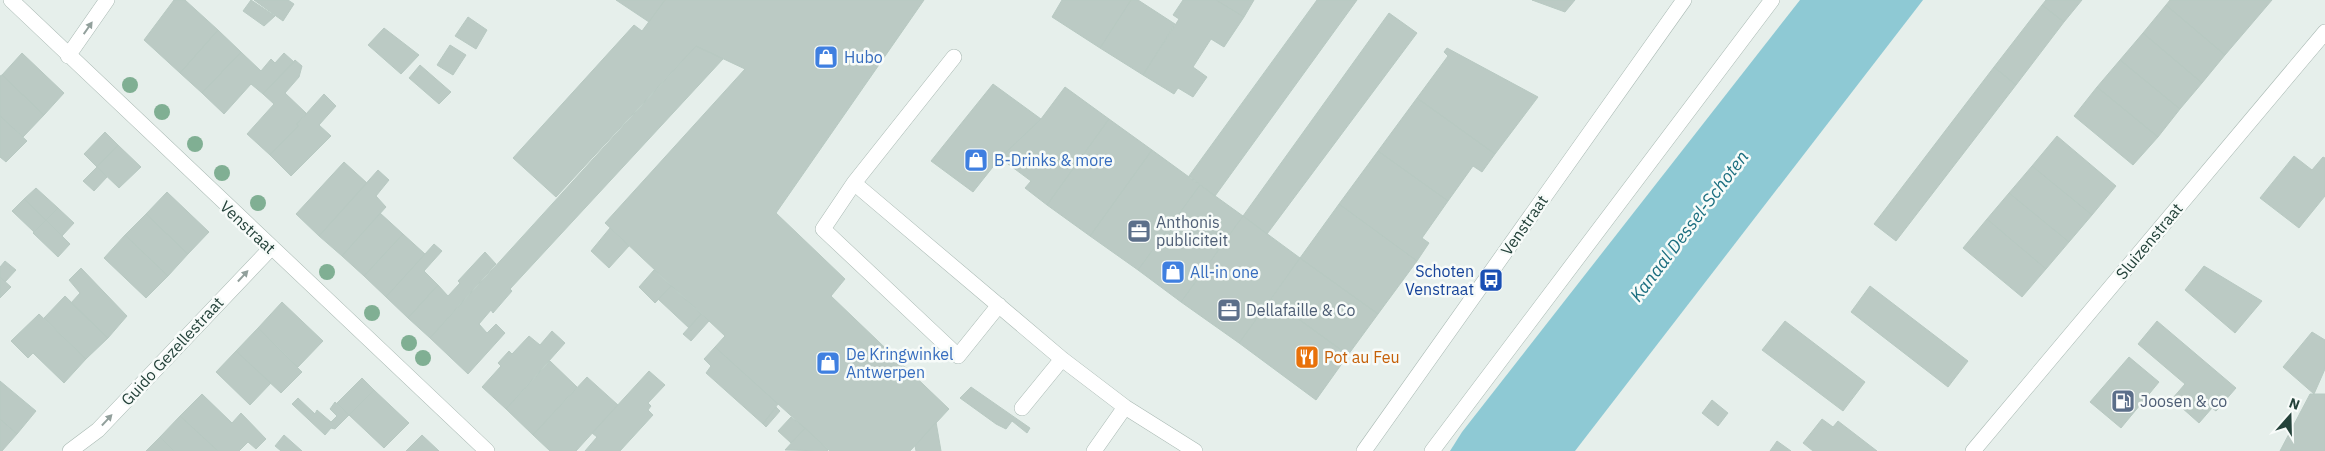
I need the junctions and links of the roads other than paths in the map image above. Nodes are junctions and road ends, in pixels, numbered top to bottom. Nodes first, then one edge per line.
1 (9, 0) edge
2 (107, 0) edge
3 (1684, 0) edge
4 (1772, 0) edge
5 (0, 8) edge
6 (2325, 32) edge
7 (68, 56) junction
8 (954, 57) dead end
9 (854, 184) junction
10 (271, 248) junction
11 (999, 304) junction
12 (1062, 359) junction
13 (1125, 407) junction
14 (1022, 408) dead end
15 (70, 451) edge
16 (488, 451) edge
17 (1094, 451) edge
18 (1195, 451) edge
19 (1364, 451) edge
20 (1432, 451) edge
21 (1973, 451) edge

1 - 5 street
1 - 7 street, Venstraat
7 -> 2 street
3 - 19 street, Venstraat
4 - 20 street
6 - 21 street, Sluizenstraat
7 - 10 street, Venstraat
8 - 9 street
9 - 11 street
9 - 11 street
15 -> 10 street, Guido Gezellestraat
10 - 16 street, Venstraat
11 - 12 street
12 - 13 street
12 - 14 street
13 - 17 street
13 - 18 street

